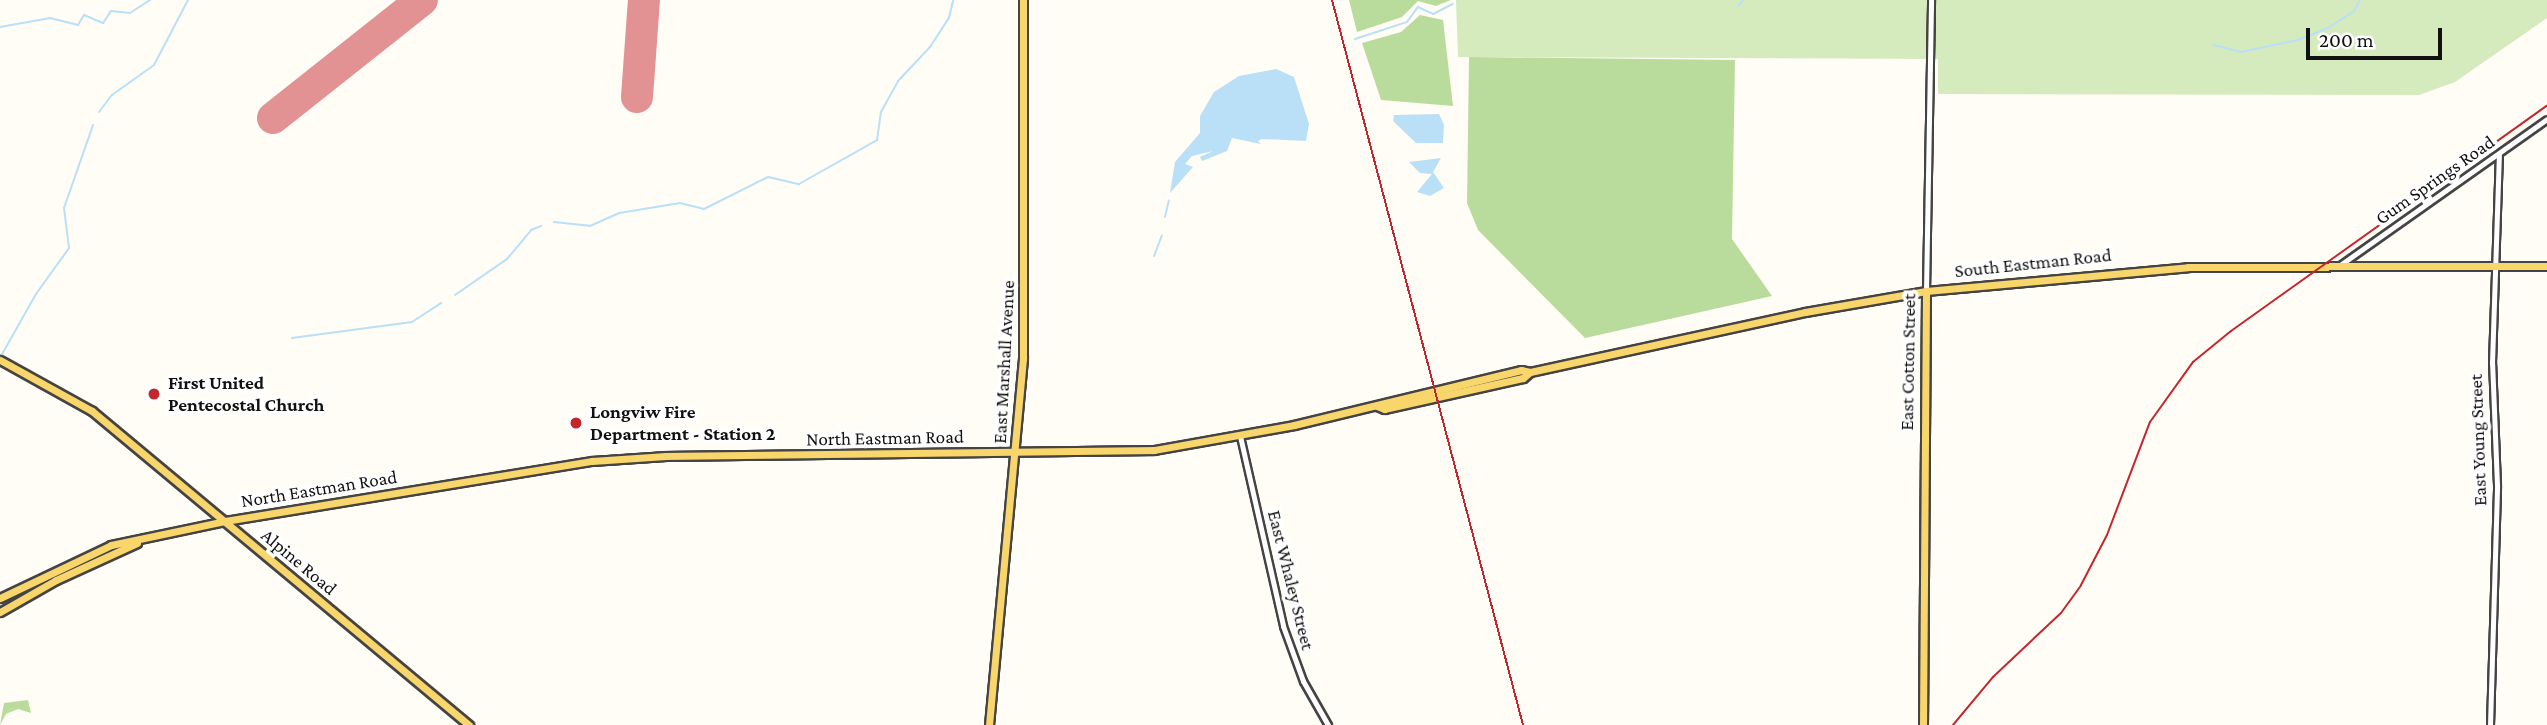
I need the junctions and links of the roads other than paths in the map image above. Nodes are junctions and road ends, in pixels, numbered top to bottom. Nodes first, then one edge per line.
1 (1023, 0) edge
2 (1931, 0) edge
3 (2547, 120) edge
4 (2499, 154) junction
5 (2340, 265) junction
6 (2496, 266) junction
7 (2547, 266) edge
8 (1926, 291) junction
9 (0, 360) edge
10 (1436, 393) joint
11 (1240, 436) junction
12 (1015, 452) junction
13 (225, 521) junction
14 (143, 540) junction
15 (0, 597) edge
16 (0, 612) edge
17 (469, 725) edge
18 (989, 725) edge
19 (1328, 725) edge
20 (1923, 725) edge
21 (2490, 725) edge

1 - 12 main road, East Marshall Avenue
2 - 8 street, East Cotton Street
3 - 4 street, Gum Springs Road
4 - 5 street, Gum Springs Road
4 - 6 street, East Young Street
5 - 6 main road, South Eastman Road
5 - 8 main road, South Eastman Road
6 - 7 main road, South Eastman Road
6 - 21 street, East Young Street
8 - 10 main road, South Eastman Road
8 - 20 main road, East Cotton Street
9 - 13 main road, Alpine Road
10 - 11 main road, North Eastman Road
11 - 12 main road, North Eastman Road
11 - 19 street, East Whaley Street
12 - 13 main road, North Eastman Road
12 - 18 main road, East Marshall Avenue
13 - 14 main road, North Eastman Road
13 - 17 main road, Alpine Road
14 - 15 main road, North Eastman Road
14 - 16 main road, North Eastman Road

